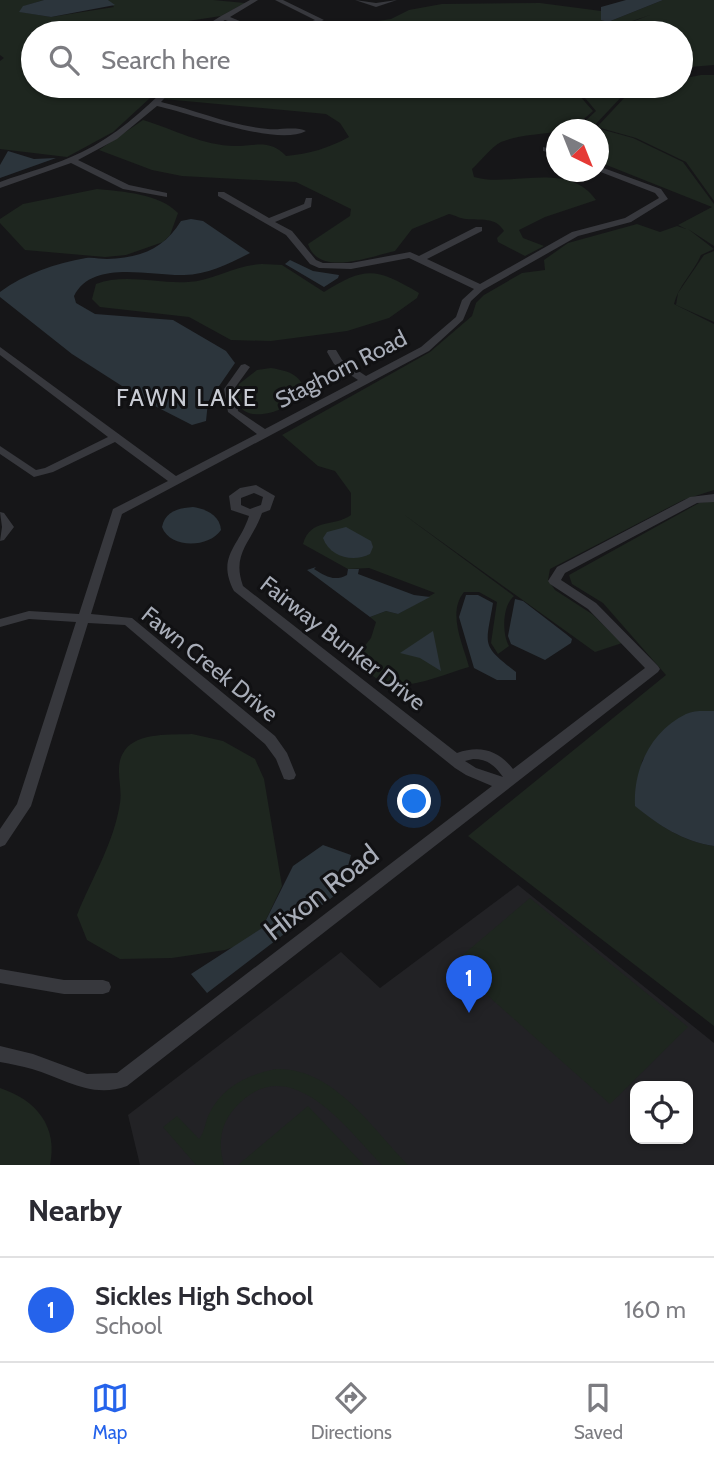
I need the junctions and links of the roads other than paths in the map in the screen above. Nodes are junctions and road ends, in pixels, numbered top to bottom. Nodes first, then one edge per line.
1 (255, 0) edge
2 (278, 0) edge
3 (358, 0) edge
4 (394, 0) edge
5 (223, 17) junction
6 (217, 21) edge
7 (234, 21) edge
8 (318, 21) edge
9 (160, 98) edge
10 (155, 103) junction
11 (302, 131) dead end
12 (71, 160) junction
13 (609, 172) edge
14 (0, 186) edge
15 (221, 194) dead end
16 (164, 195) dead end
17 (309, 200) dead end
18 (269, 221) junction
19 (479, 229) dead end
20 (420, 258) junction
21 (480, 288) junction
22 (0, 349) edge
23 (332, 352) dead end
24 (245, 367) dead end
25 (365, 380) junction
26 (263, 433) junction
27 (116, 437) junction
28 (0, 449) edge
29 (174, 480) junction
30 (714, 498) edge
31 (256, 512) dead end
32 (0, 516) edge
33 (0, 537) edge
34 (82, 616) junction
35 (0, 623) edge
36 (456, 759) junction
37 (289, 775) dead end
38 (507, 782) junction
39 (0, 841) edge
40 (0, 976) edge
41 (103, 987) dead end
42 (0, 1054) edge

1 - 5 street
2 - 8 street
3 - 4 street
5 - 6 street
5 - 7 street
9 - 10 street
10 - 11 street
10 - 12 street
12 - 14 street
12 - 16 street
13 - 21 street, Staghorn Road
15 - 18 street
17 - 18 street
18 - 20 street
19 - 20 street
20 - 21 street
21 - 25 street, Staghorn Road
22 - 27 street
23 - 25 street
24 - 26 street
25 - 26 street, Staghorn Road
26 - 29 street, Staghorn Road
27 - 28 street
27 - 29 street
29 - 34 street, Staghorn Road
30 - 38 street, Hixon Road
31 - 36 street, Fairway Bunker Drive
32 - 33 street
34 - 35 street, Fawn Creek Drive
34 - 37 street, Fawn Creek Drive
34 - 39 street, Staghorn Road
36 - 38 street, Fairway Bunker Drive
36 - 38 street
38 - 42 street, Hixon Road
40 - 41 street

